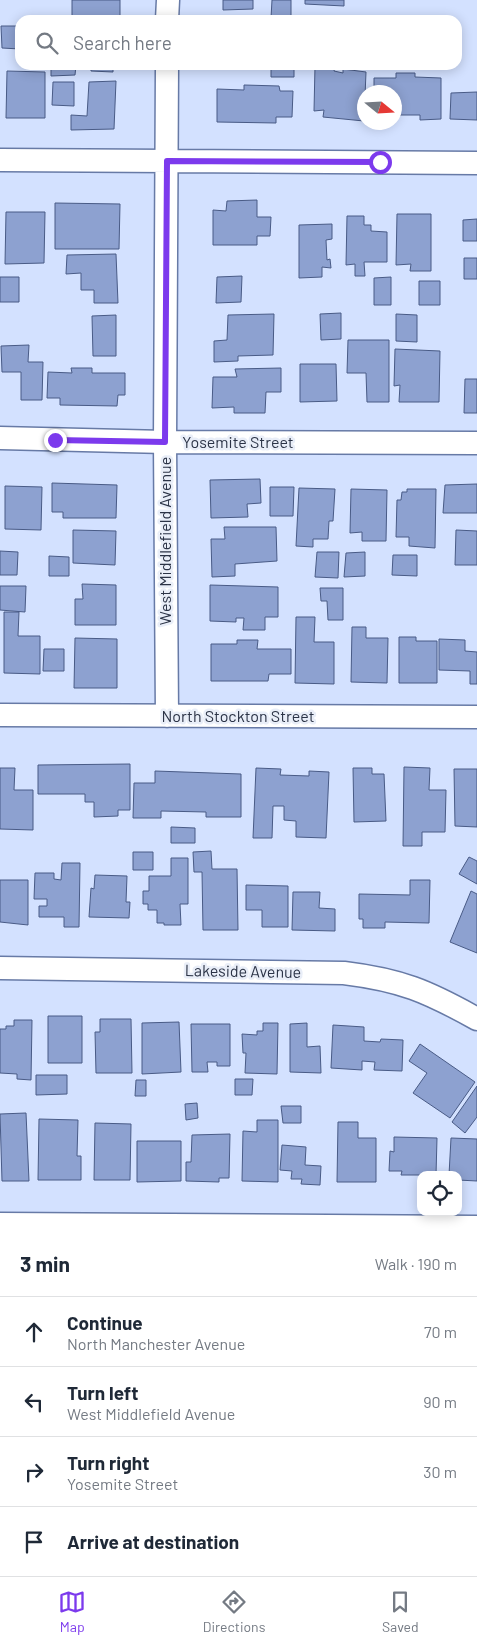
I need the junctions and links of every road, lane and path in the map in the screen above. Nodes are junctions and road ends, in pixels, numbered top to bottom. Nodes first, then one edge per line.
1 (168, 0) edge
2 (168, 15) edge
3 (167, 70) edge
4 (0, 160) edge
5 (167, 161) junction
6 (477, 163) edge
7 (0, 438) edge
8 (165, 442) junction
9 (477, 443) edge
10 (0, 715) edge
11 (167, 716) junction
12 (477, 716) edge
13 (0, 968) edge
14 (477, 1019) edge
15 (0, 1224) edge
16 (477, 1227) edge

1 - 2 street
3 - 5 street, West Middlefield Avenue
4 - 5 street
5 - 6 street
5 - 8 street, West Middlefield Avenue
7 - 8 street, Yosemite Street
8 - 9 street, Yosemite Street
8 - 11 street, West Middlefield Avenue
10 - 11 street, North Stockton Street
11 - 12 street, North Stockton Street
13 - 14 street, Lakeside Avenue
15 - 16 street

